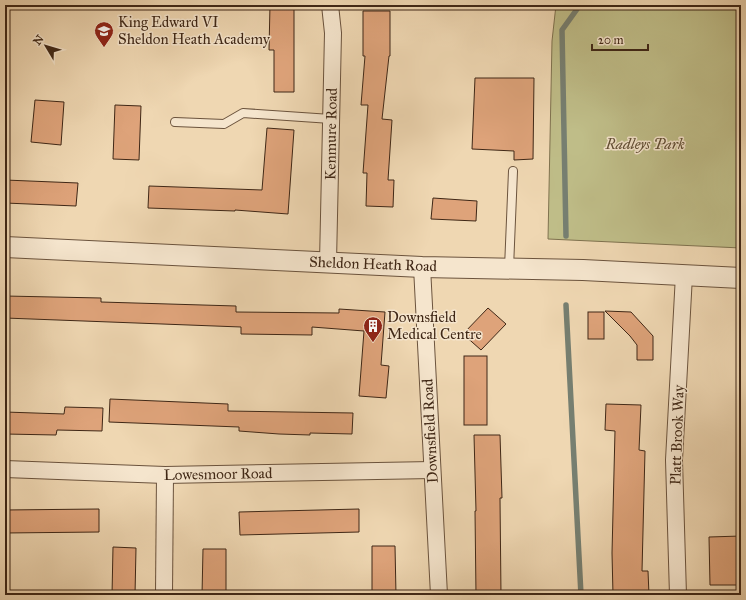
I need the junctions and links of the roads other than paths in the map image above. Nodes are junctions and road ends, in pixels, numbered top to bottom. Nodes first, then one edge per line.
1 (330, 5) edge
2 (331, 119) junction
3 (175, 122) dead end
4 (513, 171) dead end
5 (5, 247) edge
6 (328, 262) junction
7 (422, 267) junction
8 (509, 268) junction
9 (684, 275) junction
10 (741, 278) edge
11 (5, 469) edge
12 (432, 470) junction
13 (164, 475) junction
14 (164, 595) edge
15 (439, 595) edge
16 (678, 595) edge

1 - 2 street, Kenmure Road
2 - 3 lane
2 - 6 street, Kenmure Road
4 - 8 lane
5 - 6 street, Sheldon Heath Road
6 - 7 street, Sheldon Heath Road
7 - 8 street, Sheldon Heath Road
7 - 12 street, Downsfield Road
8 - 9 street, Sheldon Heath Road
9 - 10 street, Sheldon Heath Road
9 - 16 street, Platt Brook Way
11 - 13 street, Lowesmoor Road
12 - 13 street, Lowesmoor Road
12 - 15 street, Downsfield Road
13 - 14 street

